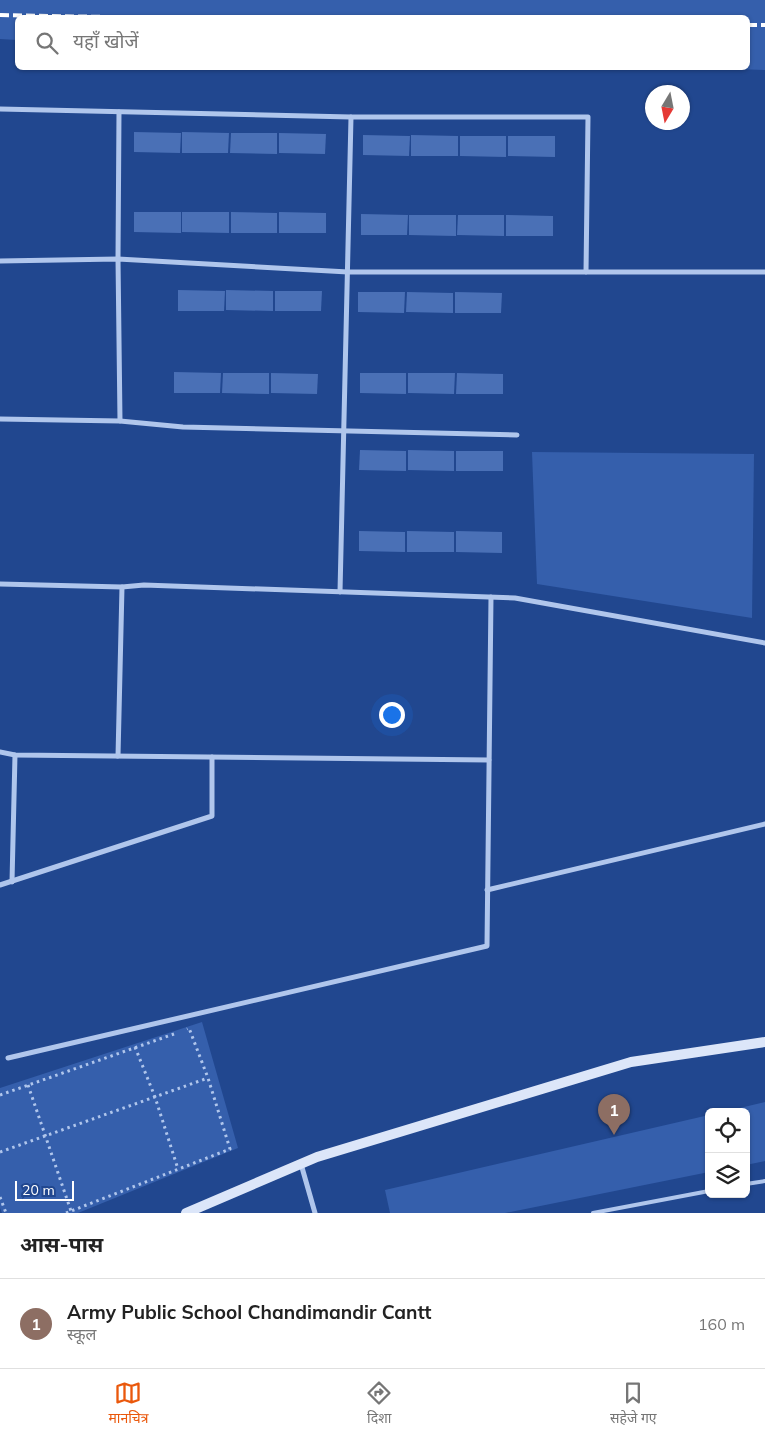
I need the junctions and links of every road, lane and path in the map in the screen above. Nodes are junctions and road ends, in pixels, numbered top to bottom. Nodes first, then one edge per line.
1 (0, 109) edge
2 (120, 112) junction
3 (352, 117) junction
4 (118, 259) junction
5 (0, 261) edge
6 (348, 272) junction
7 (586, 272) junction
8 (765, 272) edge
9 (0, 419) edge
10 (120, 421) junction
11 (344, 430) junction
12 (517, 434) dead end
13 (0, 584) edge
14 (122, 587) junction
15 (340, 592) junction
16 (491, 597) junction
17 (765, 643) edge
18 (0, 752) edge
19 (15, 755) junction
20 (118, 756) junction
21 (212, 757) junction
22 (489, 760) junction
23 (765, 824) edge
24 (12, 882) junction
25 (0, 885) edge
26 (487, 890) junction
27 (765, 1042) edge
28 (134, 1048) junction
29 (8, 1058) dead end
30 (208, 1078) junction
31 (28, 1085) junction
32 (0, 1095) edge
33 (155, 1098) junction
34 (45, 1136) junction
35 (0, 1152) edge
36 (301, 1164) junction
37 (178, 1169) junction
38 (765, 1181) edge
39 (750, 1183) edge
40 (705, 1192) edge
41 (0, 1197) edge
42 (71, 1211) junction
43 (6, 1213) edge
44 (66, 1213) edge
45 (186, 1213) edge
46 (315, 1213) edge
47 (594, 1213) edge

1 - 2 street
2 - 3 street
2 - 4 street
3 - 6 street
3 - 7 street
4 - 5 street
4 - 6 street
4 - 10 street
6 - 7 street
6 - 11 street
7 - 8 street
9 - 10 street
10 - 11 street
11 - 12 street
11 - 15 street
13 - 14 street
14 - 15 street
14 - 20 street
15 - 16 street
16 - 17 street
16 - 22 street
18 - 19 street
19 - 20 street
19 - 24 street
20 - 21 street
21 - 22 street
21 - 24 street
22 - 26 street
23 - 26 street
24 - 25 street
26 - 29 street
27 - 36 street
28 - 30 path
28 - 31 path
28 - 33 path
30 - 33 path
30 - 37 path
31 - 32 path
31 - 34 path
33 - 34 path
33 - 37 path
34 - 35 path
34 - 42 path
36 - 45 street
36 - 46 street
37 - 42 path
38 - 39 lane
40 - 47 lane
41 - 43 path
42 - 44 path

